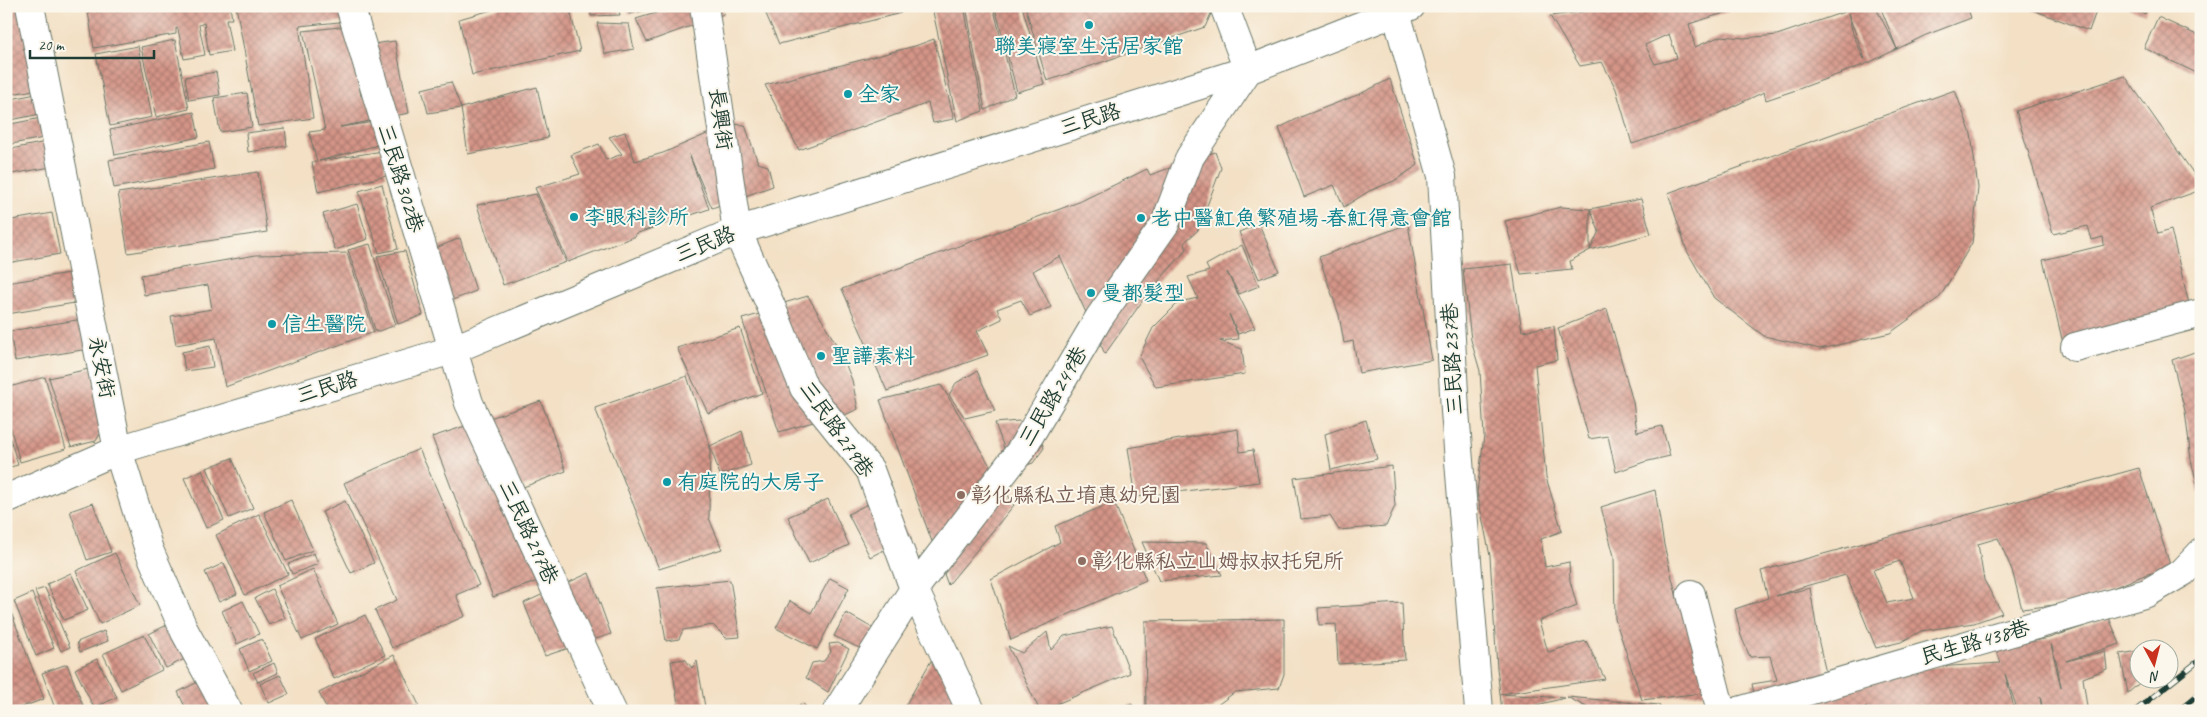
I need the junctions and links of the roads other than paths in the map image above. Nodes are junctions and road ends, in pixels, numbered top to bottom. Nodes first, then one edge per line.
1 (30, 6) edge
2 (350, 6) edge
3 (704, 6) edge
4 (1224, 6) edge
5 (1403, 9) edge
6 (1248, 70) junction
7 (737, 231) junction
8 (2201, 313) edge
9 (2075, 347) dead end
10 (452, 350) junction
11 (118, 450) junction
12 (6, 499) edge
13 (2201, 554) edge
14 (914, 589) junction
15 (1691, 594) dead end
16 (228, 711) edge
17 (612, 711) edge
18 (838, 711) edge
19 (971, 711) edge
20 (1479, 711) edge
21 (1721, 711) edge
22 (1739, 711) edge

1 - 11 street, 永安街
2 - 10 street, 三民路302巷
3 - 7 street, 長興街
4 - 6 street
5 - 6 street, 三民路
5 - 20 street, 三民路237巷
6 - 7 street, 三民路
6 - 14 street, 三民路249巷
7 - 10 street, 三民路
7 - 14 street, 三民路279巷
8 - 9 street
10 - 11 street, 三民路
10 - 17 street, 三民路297巷
11 - 12 street, 三民路
11 - 16 street, 永安街
13 - 22 street, 民生路438巷
14 - 18 street, 三民路249巷
14 - 19 street, 三民路279巷
15 - 21 street

